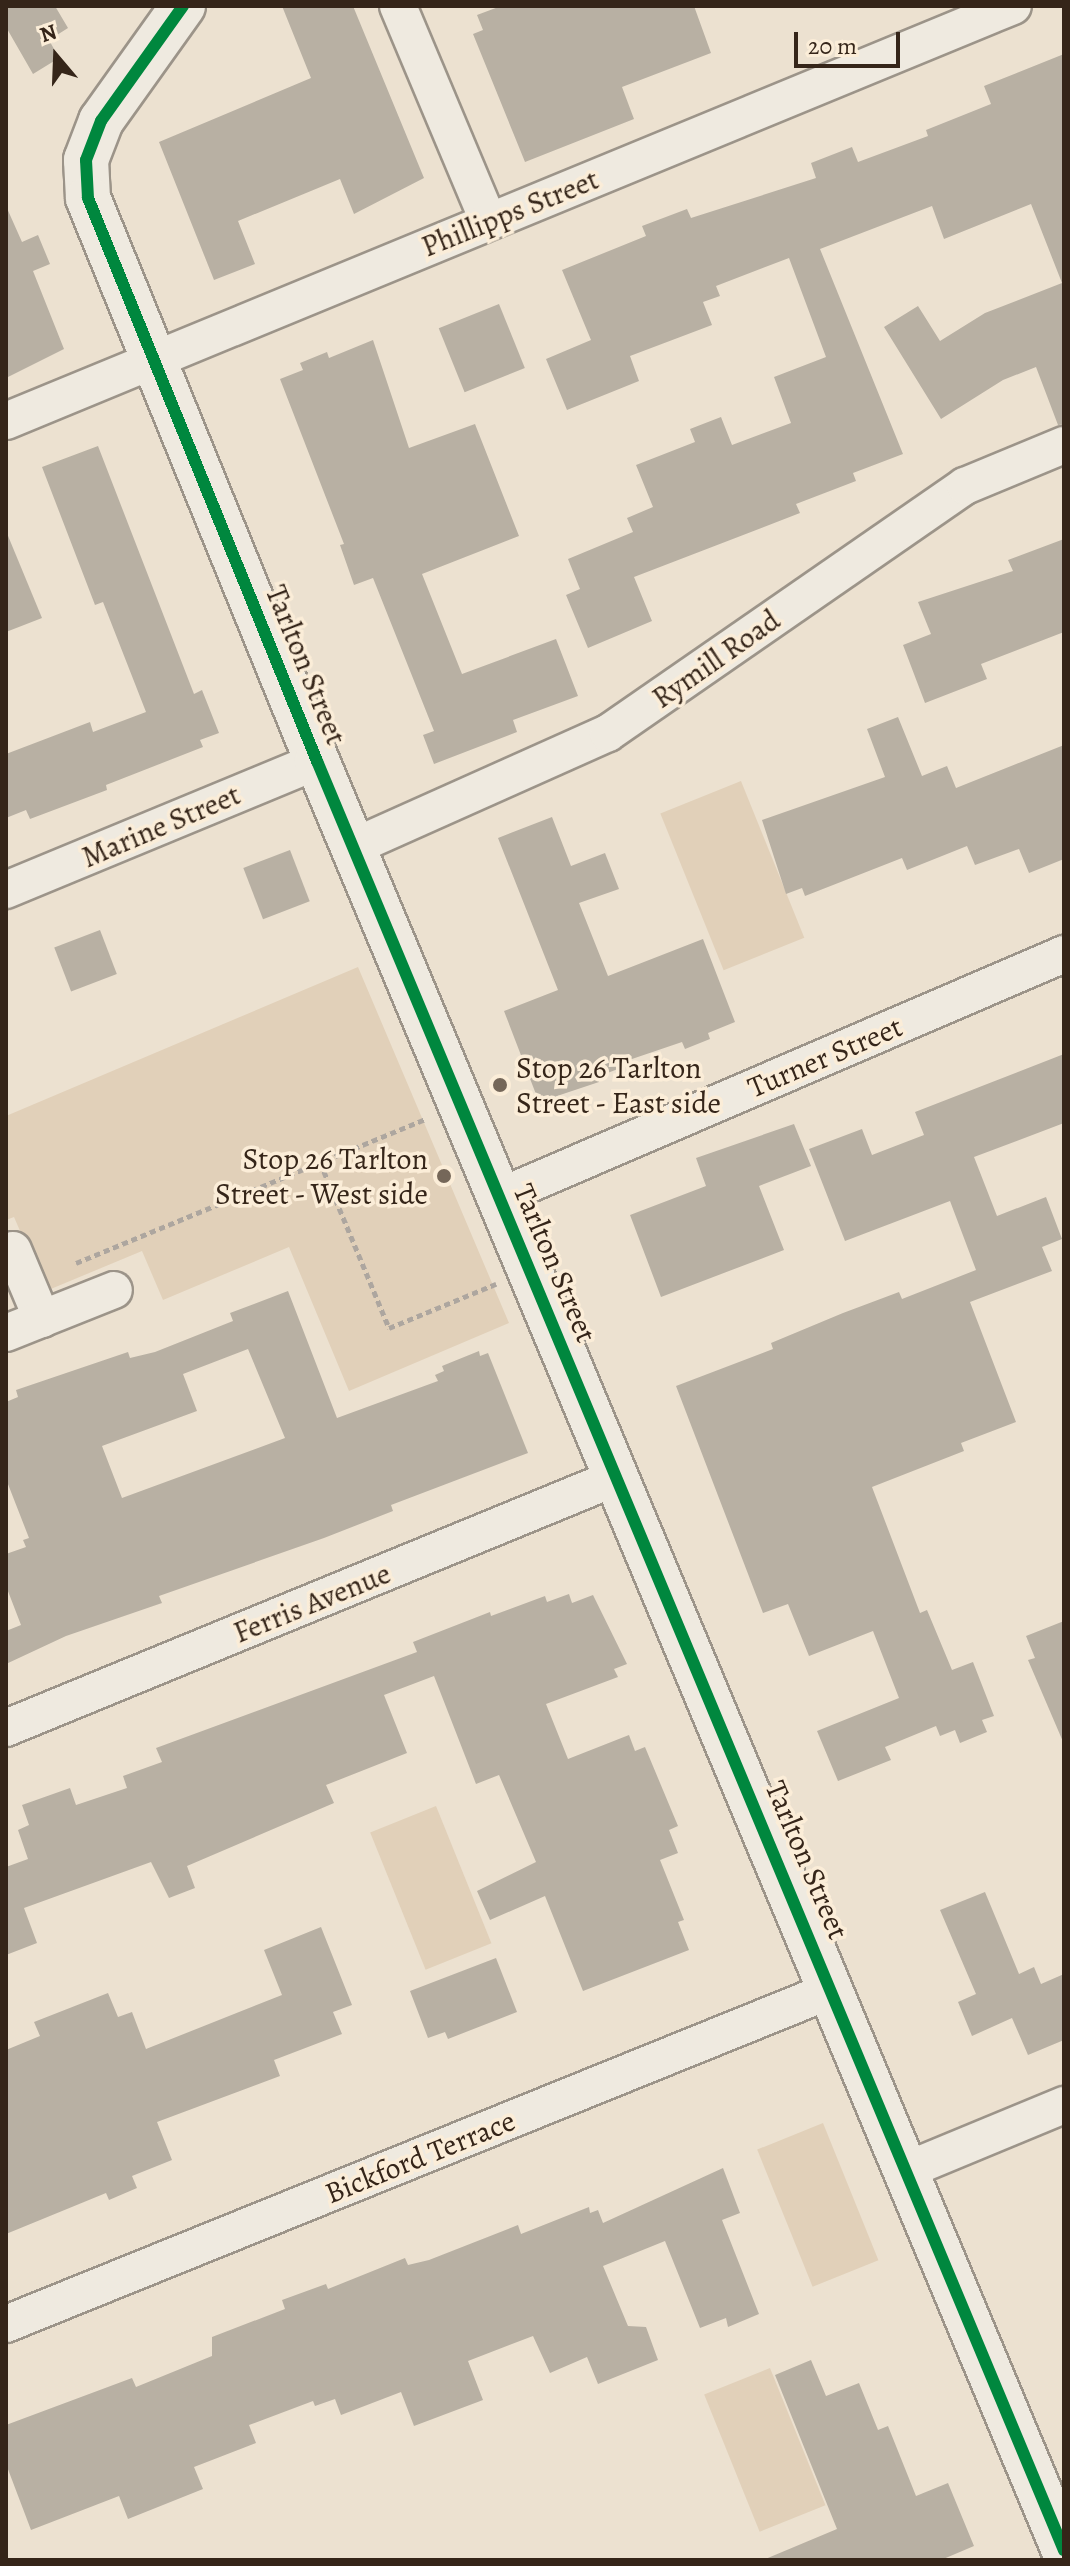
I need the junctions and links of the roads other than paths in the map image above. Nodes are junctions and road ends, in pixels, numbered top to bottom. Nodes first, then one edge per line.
1 (183, 6) edge
2 (398, 6) edge
3 (1013, 6) edge
4 (489, 222) junction
5 (153, 361) junction
6 (6, 421) edge
7 (1064, 445) edge
8 (317, 761) junction
9 (353, 847) junction
10 (6, 890) edge
11 (1064, 954) edge
12 (499, 1197) junction
13 (13, 1250) dead end
14 (114, 1290) dead end
15 (42, 1319) junction
16 (6, 1333) edge
17 (617, 1477) junction
18 (6, 1728) edge
19 (834, 1989) junction
20 (1064, 2105) edge
21 (907, 2170) junction
22 (6, 2324) edge
23 (1064, 2550) edge

1 - 5 street, Tarlton Street
2 - 4 street
3 - 4 street, Phillipps Street
4 - 5 street, Phillipps Street
5 - 6 street, Phillipps Street
5 - 8 street, Tarlton Street
7 - 9 street, Rymill Road
8 - 9 street, Tarlton Street
8 - 10 street, Marine Street
9 - 12 street, Tarlton Street
11 - 12 street, Turner Street
12 - 17 street, Tarlton Street
13 - 15 street
14 - 15 street
15 - 16 street
17 - 18 street, Ferris Avenue
17 - 19 street, Tarlton Street
19 - 21 street, Tarlton Street
19 - 22 street, Bickford Terrace
20 - 21 street
21 - 23 street, Tarlton Street

